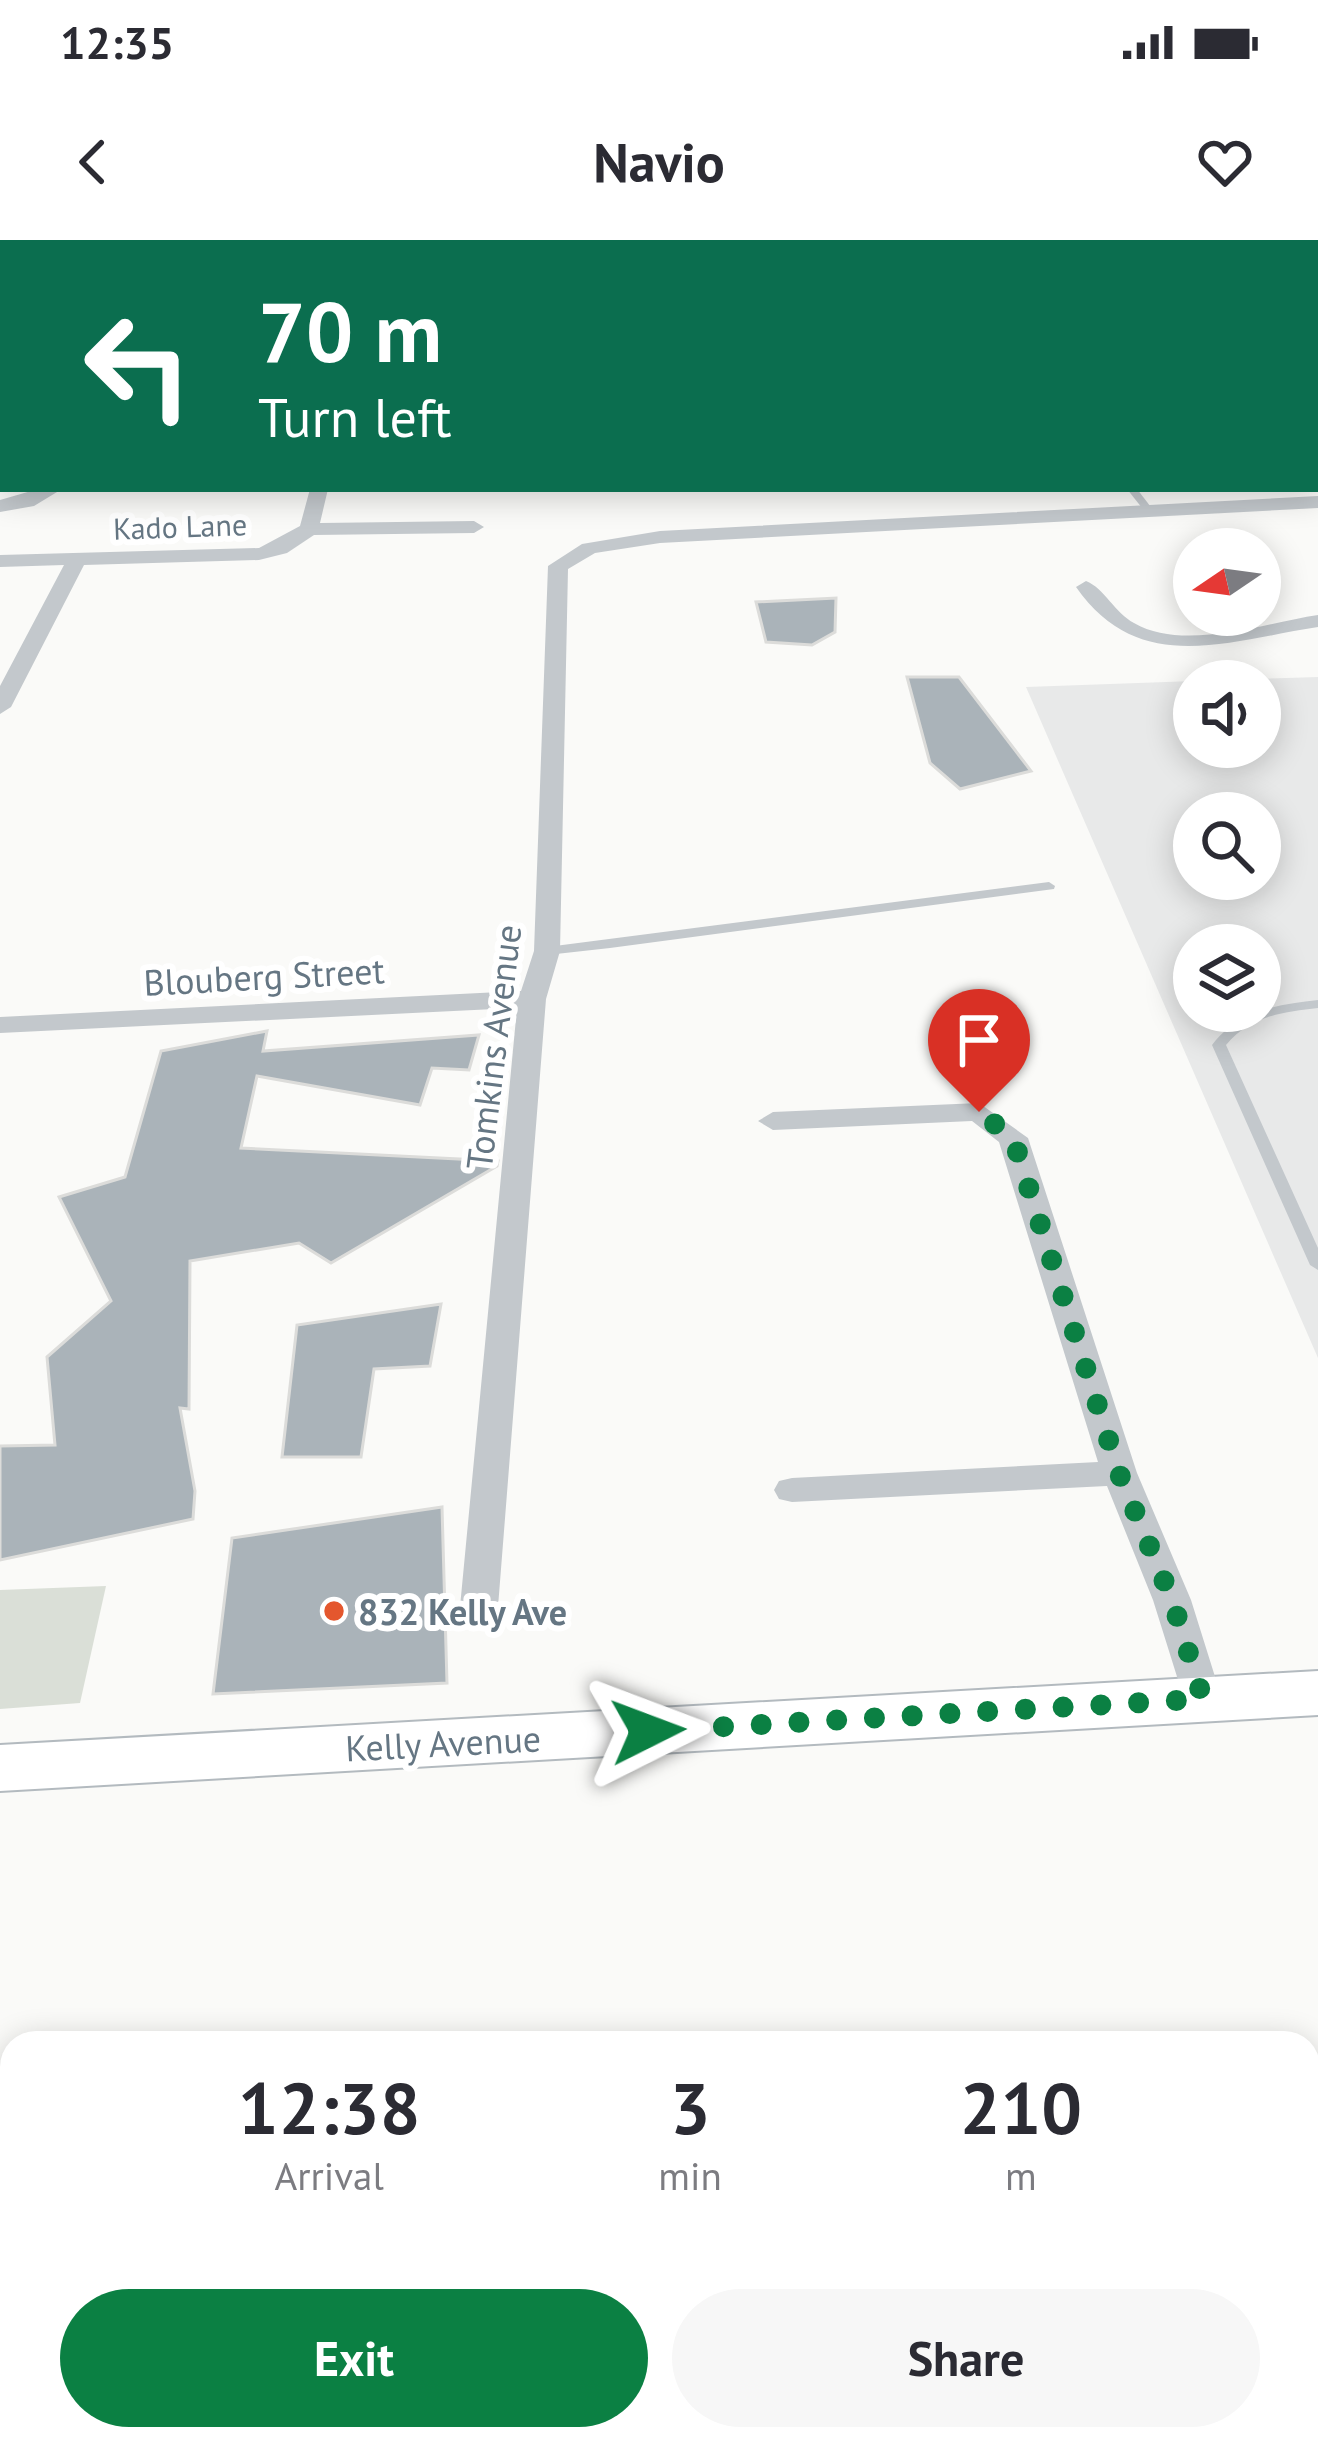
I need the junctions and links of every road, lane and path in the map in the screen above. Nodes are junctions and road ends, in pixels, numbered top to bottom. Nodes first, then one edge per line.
1 (47, 492) edge
2 (318, 492) edge
3 (1134, 492) edge
4 (1318, 502) edge
5 (0, 506) edge
6 (1149, 512) junction
7 (475, 527) dead end
8 (309, 529) junction
9 (77, 560) junction
10 (0, 561) edge
11 (1086, 587) dead end
12 (1318, 621) edge
13 (0, 707) edge
14 (1049, 886) dead end
15 (547, 951) junction
16 (532, 999) junction
17 (1318, 1004) edge
18 (0, 1025) edge
19 (772, 1120) dead end
20 (1318, 1264) edge
21 (1119, 1473) junction
22 (791, 1490) dead end
23 (478, 1607) dead end
24 (1318, 1693) edge
25 (1203, 1699) junction
26 (0, 1768) edge

1 - 5 street
2 - 8 street
3 - 6 lane
4 - 6 street
6 - 15 street, Tomkins Avenue
7 - 8 street
8 - 9 street, Kado Lane
9 - 10 street, Kado Lane
9 - 13 street
11 - 12 street
14 - 15 lane
15 - 16 street, Tomkins Avenue
16 - 18 street, Blouberg Street
16 - 23 street, Tomkins Avenue
17 - 20 lane
19 - 21 street
21 - 22 street
21 - 25 street
24 - 25 street, Kelly Avenue
25 - 26 street, Kelly Avenue

